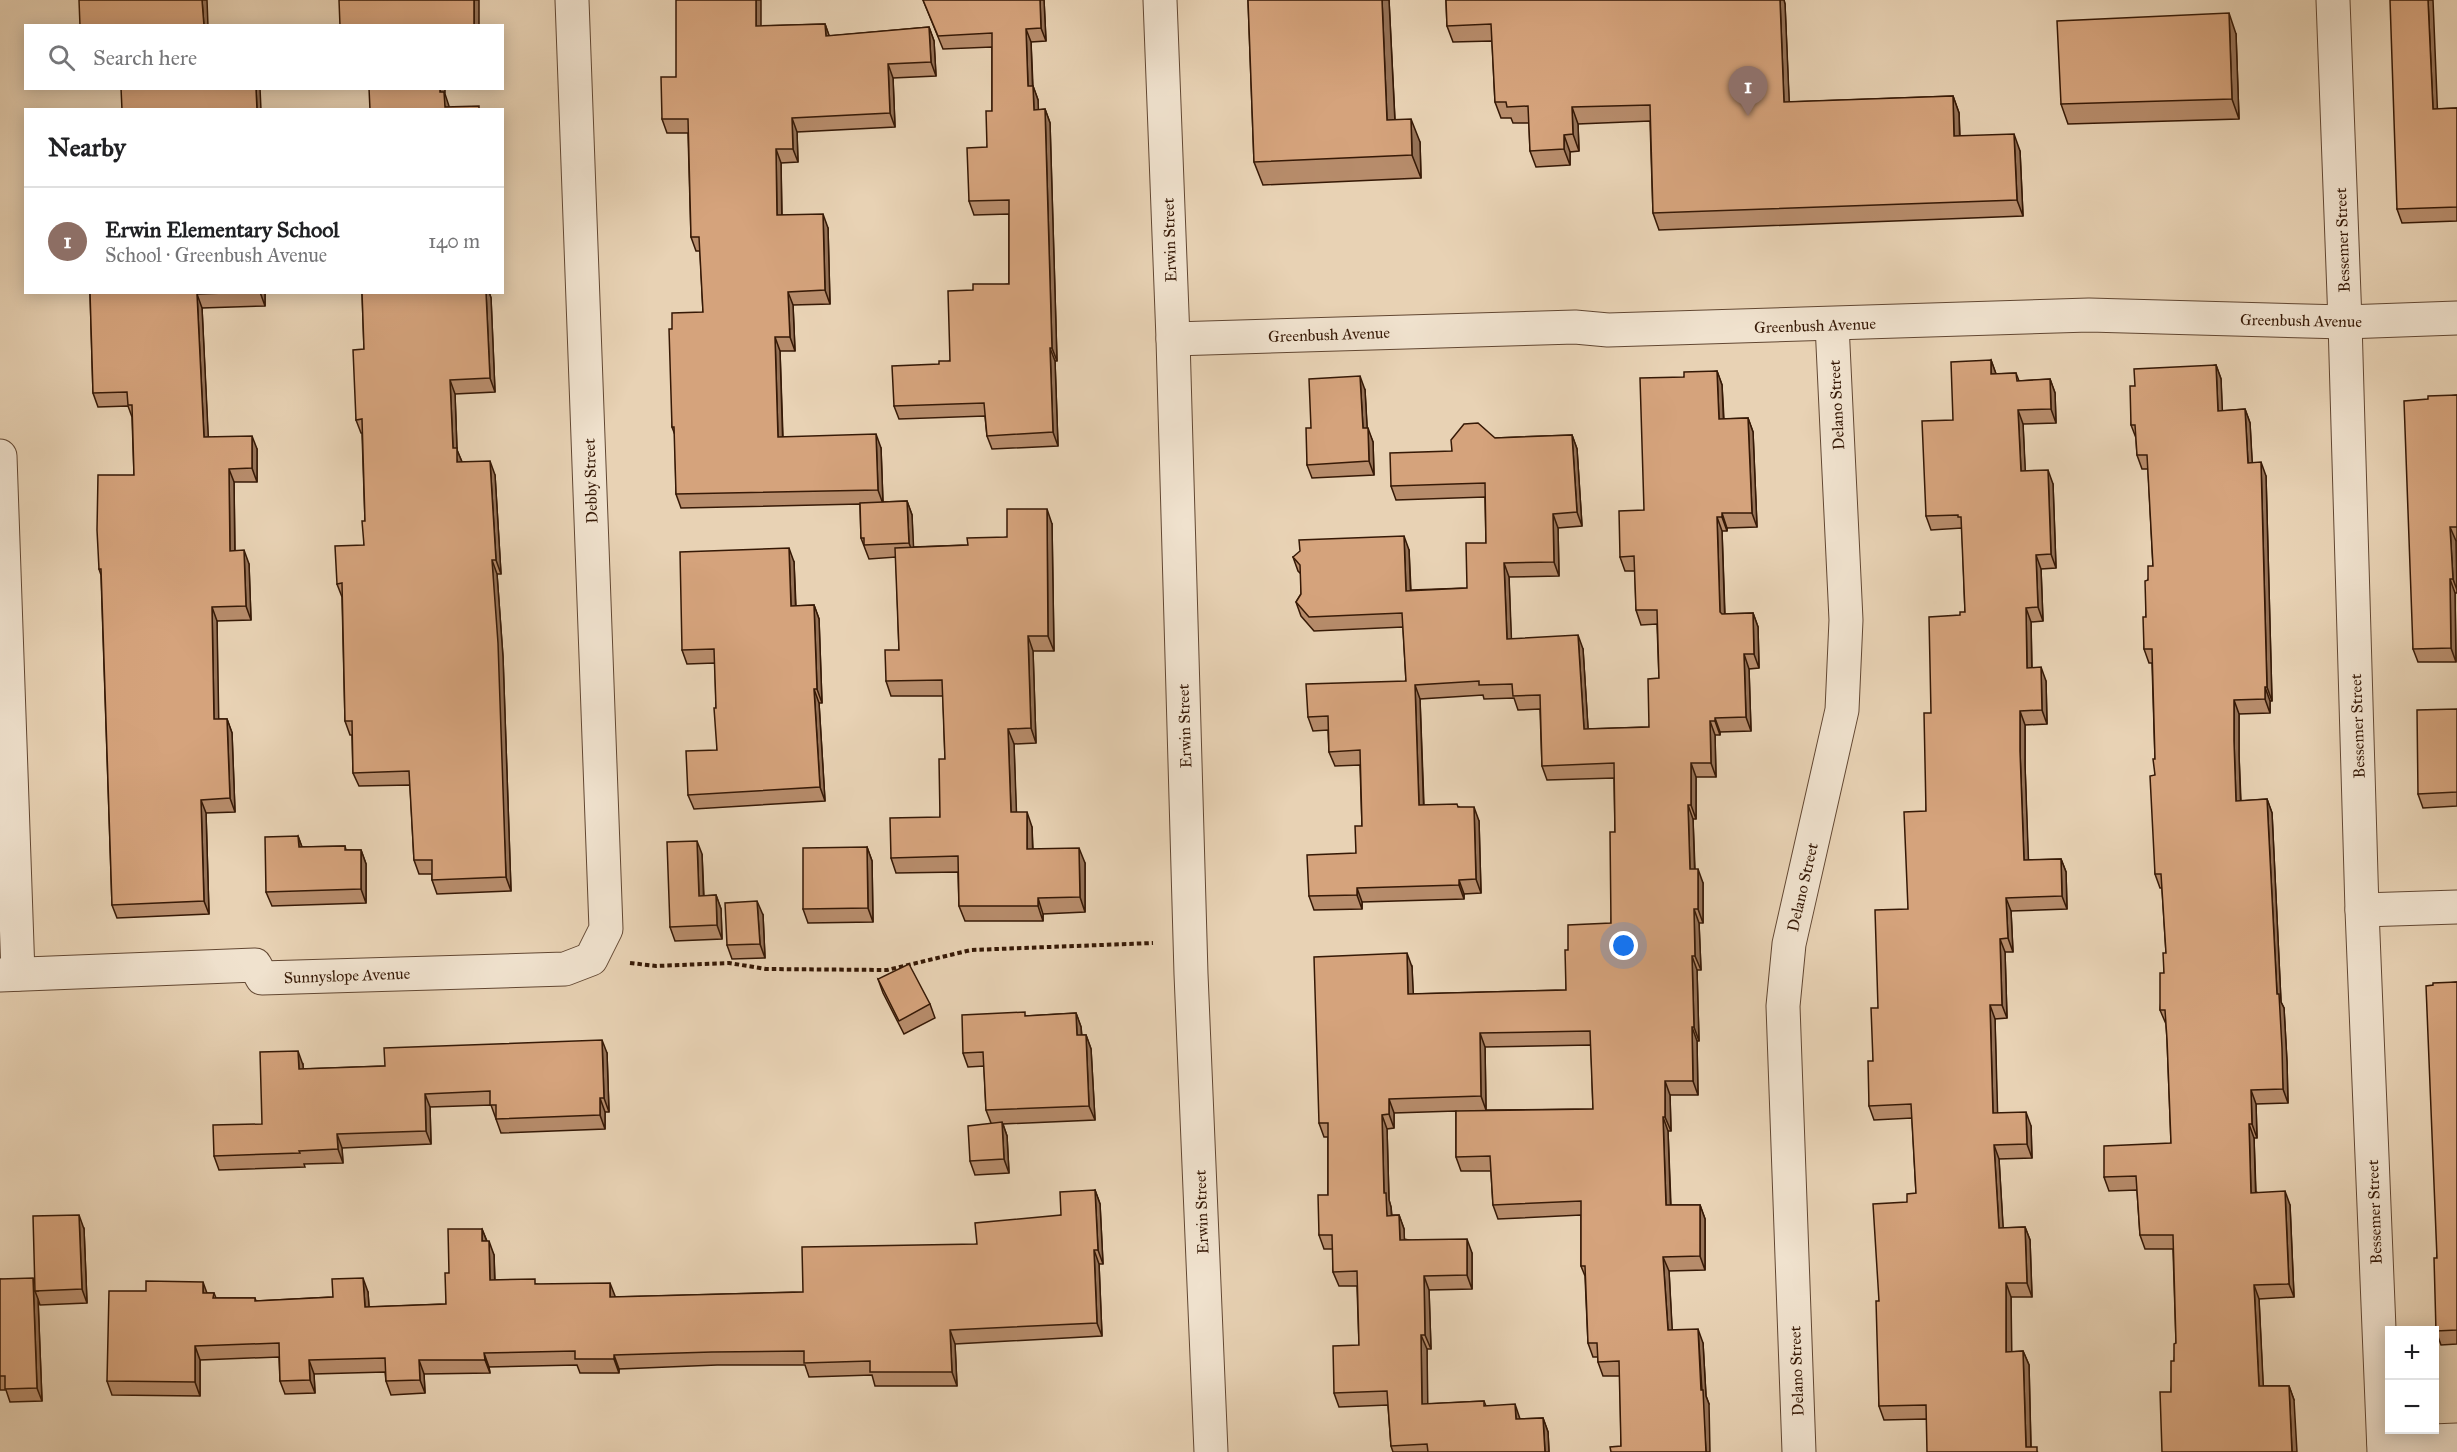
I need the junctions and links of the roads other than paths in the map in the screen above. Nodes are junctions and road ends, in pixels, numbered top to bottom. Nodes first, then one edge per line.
1 (572, 0) edge
2 (1160, 0) edge
3 (2332, 0) edge
4 (2457, 318) edge
5 (2345, 322) junction
6 (1833, 324) junction
7 (1173, 339) junction
8 (0, 456) edge
9 (2457, 907) edge
10 (2362, 910) junction
11 (591, 959) joint
12 (9, 974) edge
13 (2457, 1440) edge
14 (2384, 1448) edge
15 (1211, 1452) edge
16 (1798, 1452) edge

1 - 11 street, Debby Street
2 - 7 street, Erwin Street
3 - 5 street, Bessemer Street
4 - 5 street, Greenbush Avenue
5 - 6 street, Greenbush Avenue
5 - 10 street, Bessemer Street
6 - 7 street, Greenbush Avenue
6 - 16 street, Delano Street
7 - 15 street, Erwin Street
8 - 12 street
9 - 10 street
10 - 14 street, Bessemer Street
11 - 12 street, Sunnyslope Avenue
13 - 14 street

